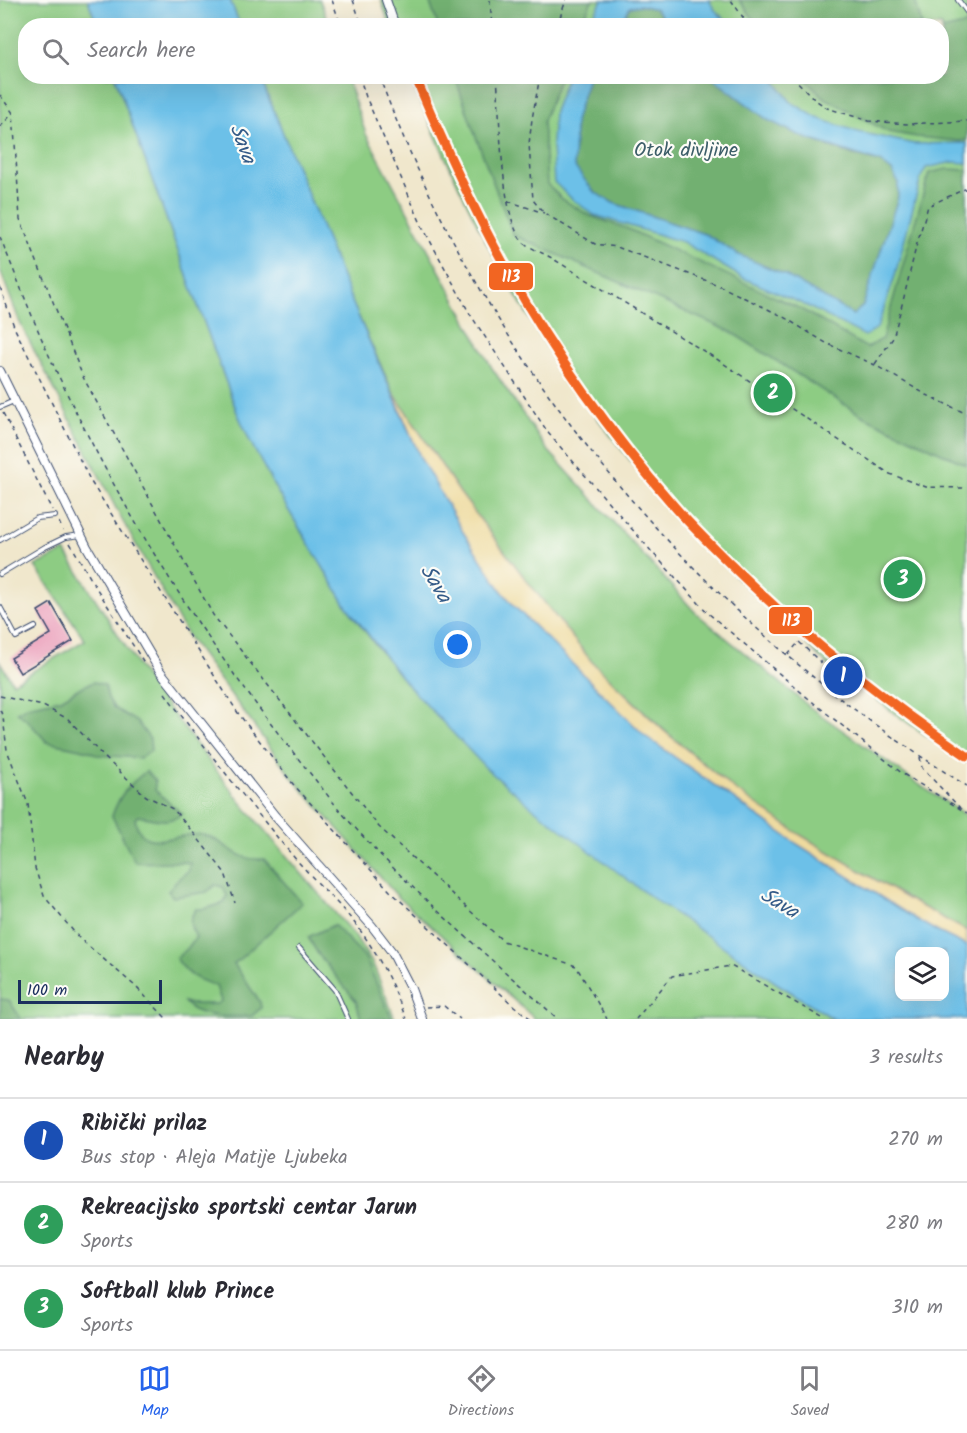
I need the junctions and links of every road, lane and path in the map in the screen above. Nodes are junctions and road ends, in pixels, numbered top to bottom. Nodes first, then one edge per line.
1 (332, 0) edge
2 (353, 0) edge
3 (386, 0) edge
4 (490, 0) edge
5 (566, 0) edge
6 (731, 0) edge
7 (958, 0) edge
8 (967, 12) edge
9 (338, 18) edge
10 (359, 18) edge
11 (392, 18) edge
12 (491, 18) edge
13 (560, 18) edge
14 (743, 18) edge
15 (361, 84) edge
16 (419, 84) edge
17 (497, 84) edge
18 (539, 84) edge
19 (800, 84) edge
20 (0, 95) edge
21 (14, 113) junction
22 (967, 121) edge
23 (0, 127) edge
24 (967, 188) edge
25 (508, 201) junction
26 (544, 213) junction
27 (0, 237) edge
28 (0, 287) edge
29 (875, 365) junction
30 (0, 371) edge
31 (14, 401) junction
32 (0, 407) edge
33 (3, 412) dead end
34 (967, 414) edge
35 (967, 489) edge
36 (55, 516) junction
37 (63, 530) dead end
38 (82, 535) junction
39 (0, 540) edge
40 (0, 574) edge
41 (0, 607) edge
42 (35, 627) dead end
43 (802, 639) dead end
44 (799, 642) junction
45 (788, 655) dead end
46 (846, 686) dead end
47 (0, 696) edge
48 (0, 711) edge
49 (920, 756) dead end
50 (967, 756) edge
51 (962, 810) junction
52 (967, 813) edge
53 (235, 903) dead end
54 (299, 948) dead end
55 (418, 1007) junction
56 (167, 1019) edge
57 (348, 1019) edge
58 (422, 1019) edge
59 (460, 1019) edge
60 (531, 1019) edge
61 (558, 1019) edge
62 (607, 1019) edge
63 (636, 1019) edge
64 (824, 1019) edge

1 - 9 path
2 - 10 path
3 - 11 street
4 - 12 path
5 - 13 path
6 - 14 path
7 - 8 lane
15 - 51 path
16 - 50 street
17 - 25 path
18 - 26 path
19 - 22 path
20 - 21 path
21 - 23 path
21 - 62 path
24 - 29 path
25 - 26 path
25 - 35 path
26 - 29 path
27 - 61 path
28 - 60 path
29 - 34 path
30 - 31 street
31 - 32 lane
31 - 38 street
33 - 36 path
36 - 37 path
36 - 39 lane
38 - 40 lane
38 - 55 street
41 - 42 lane
43 - 44 path
44 - 45 path
44 - 46 path
47 - 53 path
48 - 56 path
49 - 51 path
51 - 52 path
54 - 57 lane
55 - 58 street
55 - 59 path
63 - 64 path

